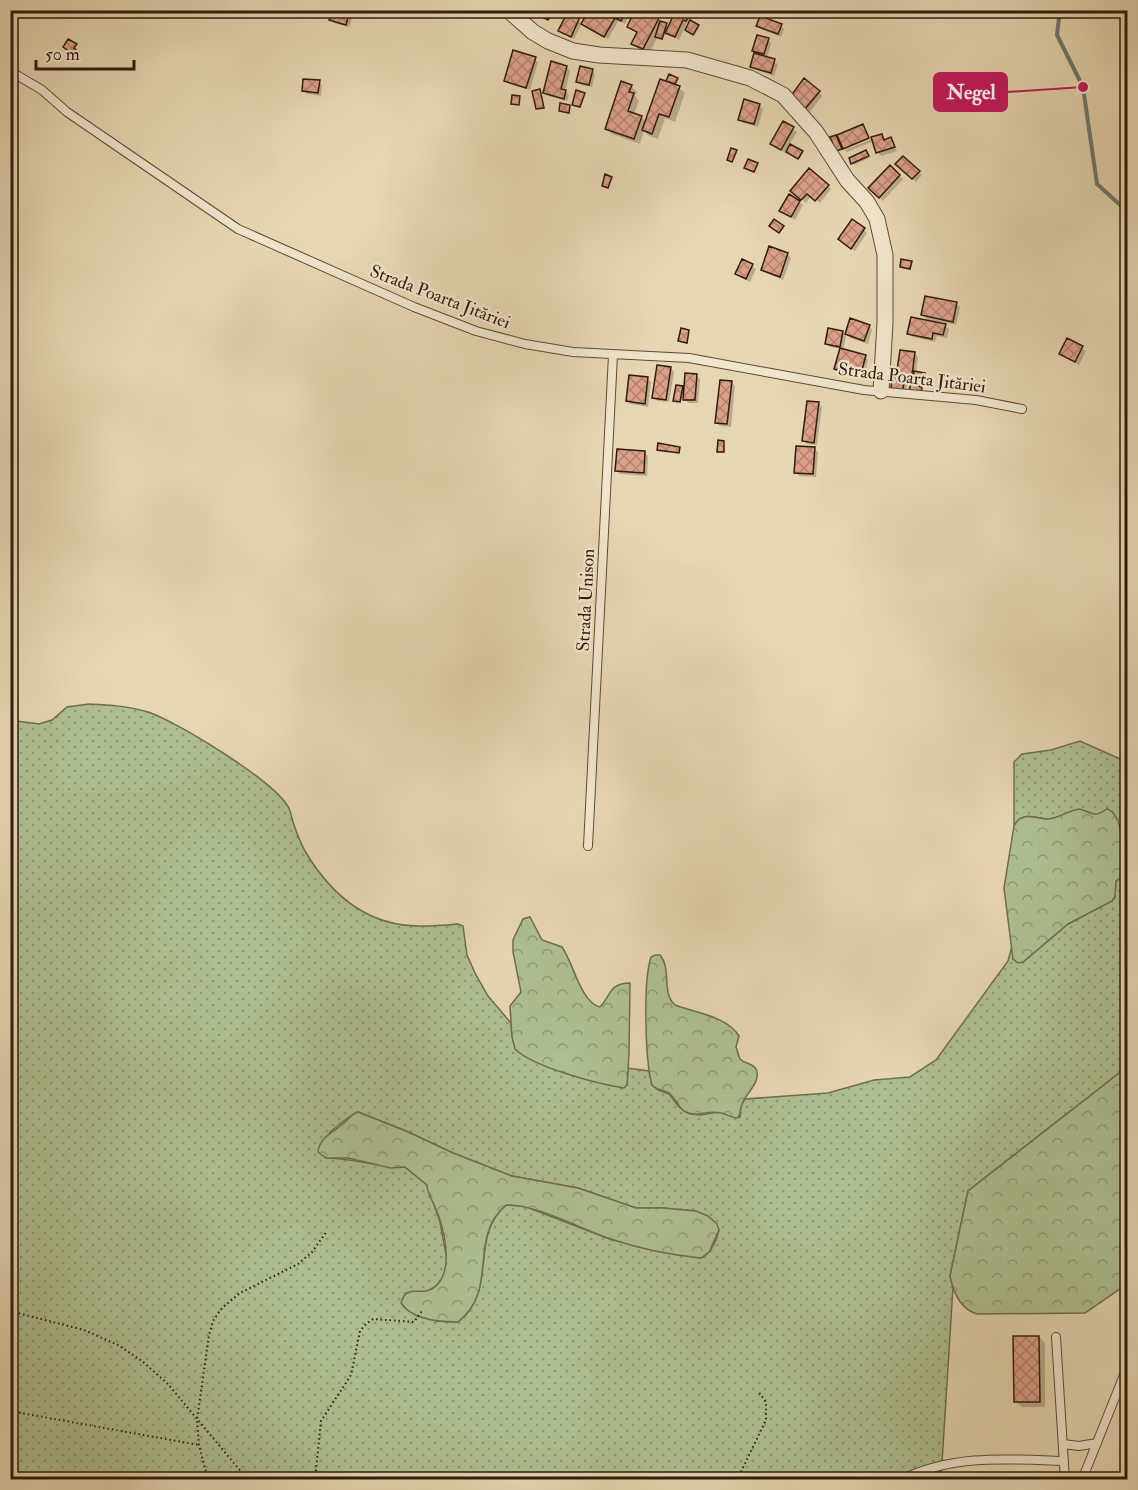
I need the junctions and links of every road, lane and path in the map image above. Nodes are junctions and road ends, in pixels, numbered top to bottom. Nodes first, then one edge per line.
1 (508, 10) edge
2 (10, 71) edge
3 (613, 355) junction
4 (881, 391) junction
5 (1022, 409) dead end
6 (588, 846) dead end
7 (327, 1231) dead end
8 (10, 1311) edge
9 (422, 1311) dead end
10 (1056, 1337) dead end
11 (1128, 1365) edge
12 (759, 1391) dead end
13 (10, 1411) edge
14 (196, 1420) junction
15 (1097, 1443) junction
16 (1063, 1444) junction
17 (199, 1445) junction
18 (1064, 1461) junction
19 (244, 1476) junction
20 (208, 1479) edge
21 (242, 1479) edge
22 (248, 1479) edge
23 (315, 1479) edge
24 (737, 1479) edge
25 (902, 1479) edge
26 (1065, 1479) edge
27 (1082, 1479) edge

1 - 4 street
2 - 3 lane, Strada Poarta Jităriei
3 - 4 lane, Strada Poarta Jităriei
3 - 6 lane, Strada Unison
4 - 5 lane, Strada Poarta Jităriei
7 - 14 path
8 - 14 path
9 - 23 path
10 - 16 lane
11 - 15 lane
12 - 24 path
13 - 17 path
14 - 17 path
14 - 19 path
15 - 16 lane
15 - 27 lane
16 - 18 lane
17 - 20 path
18 - 25 lane
18 - 26 lane
19 - 21 path
19 - 22 path

